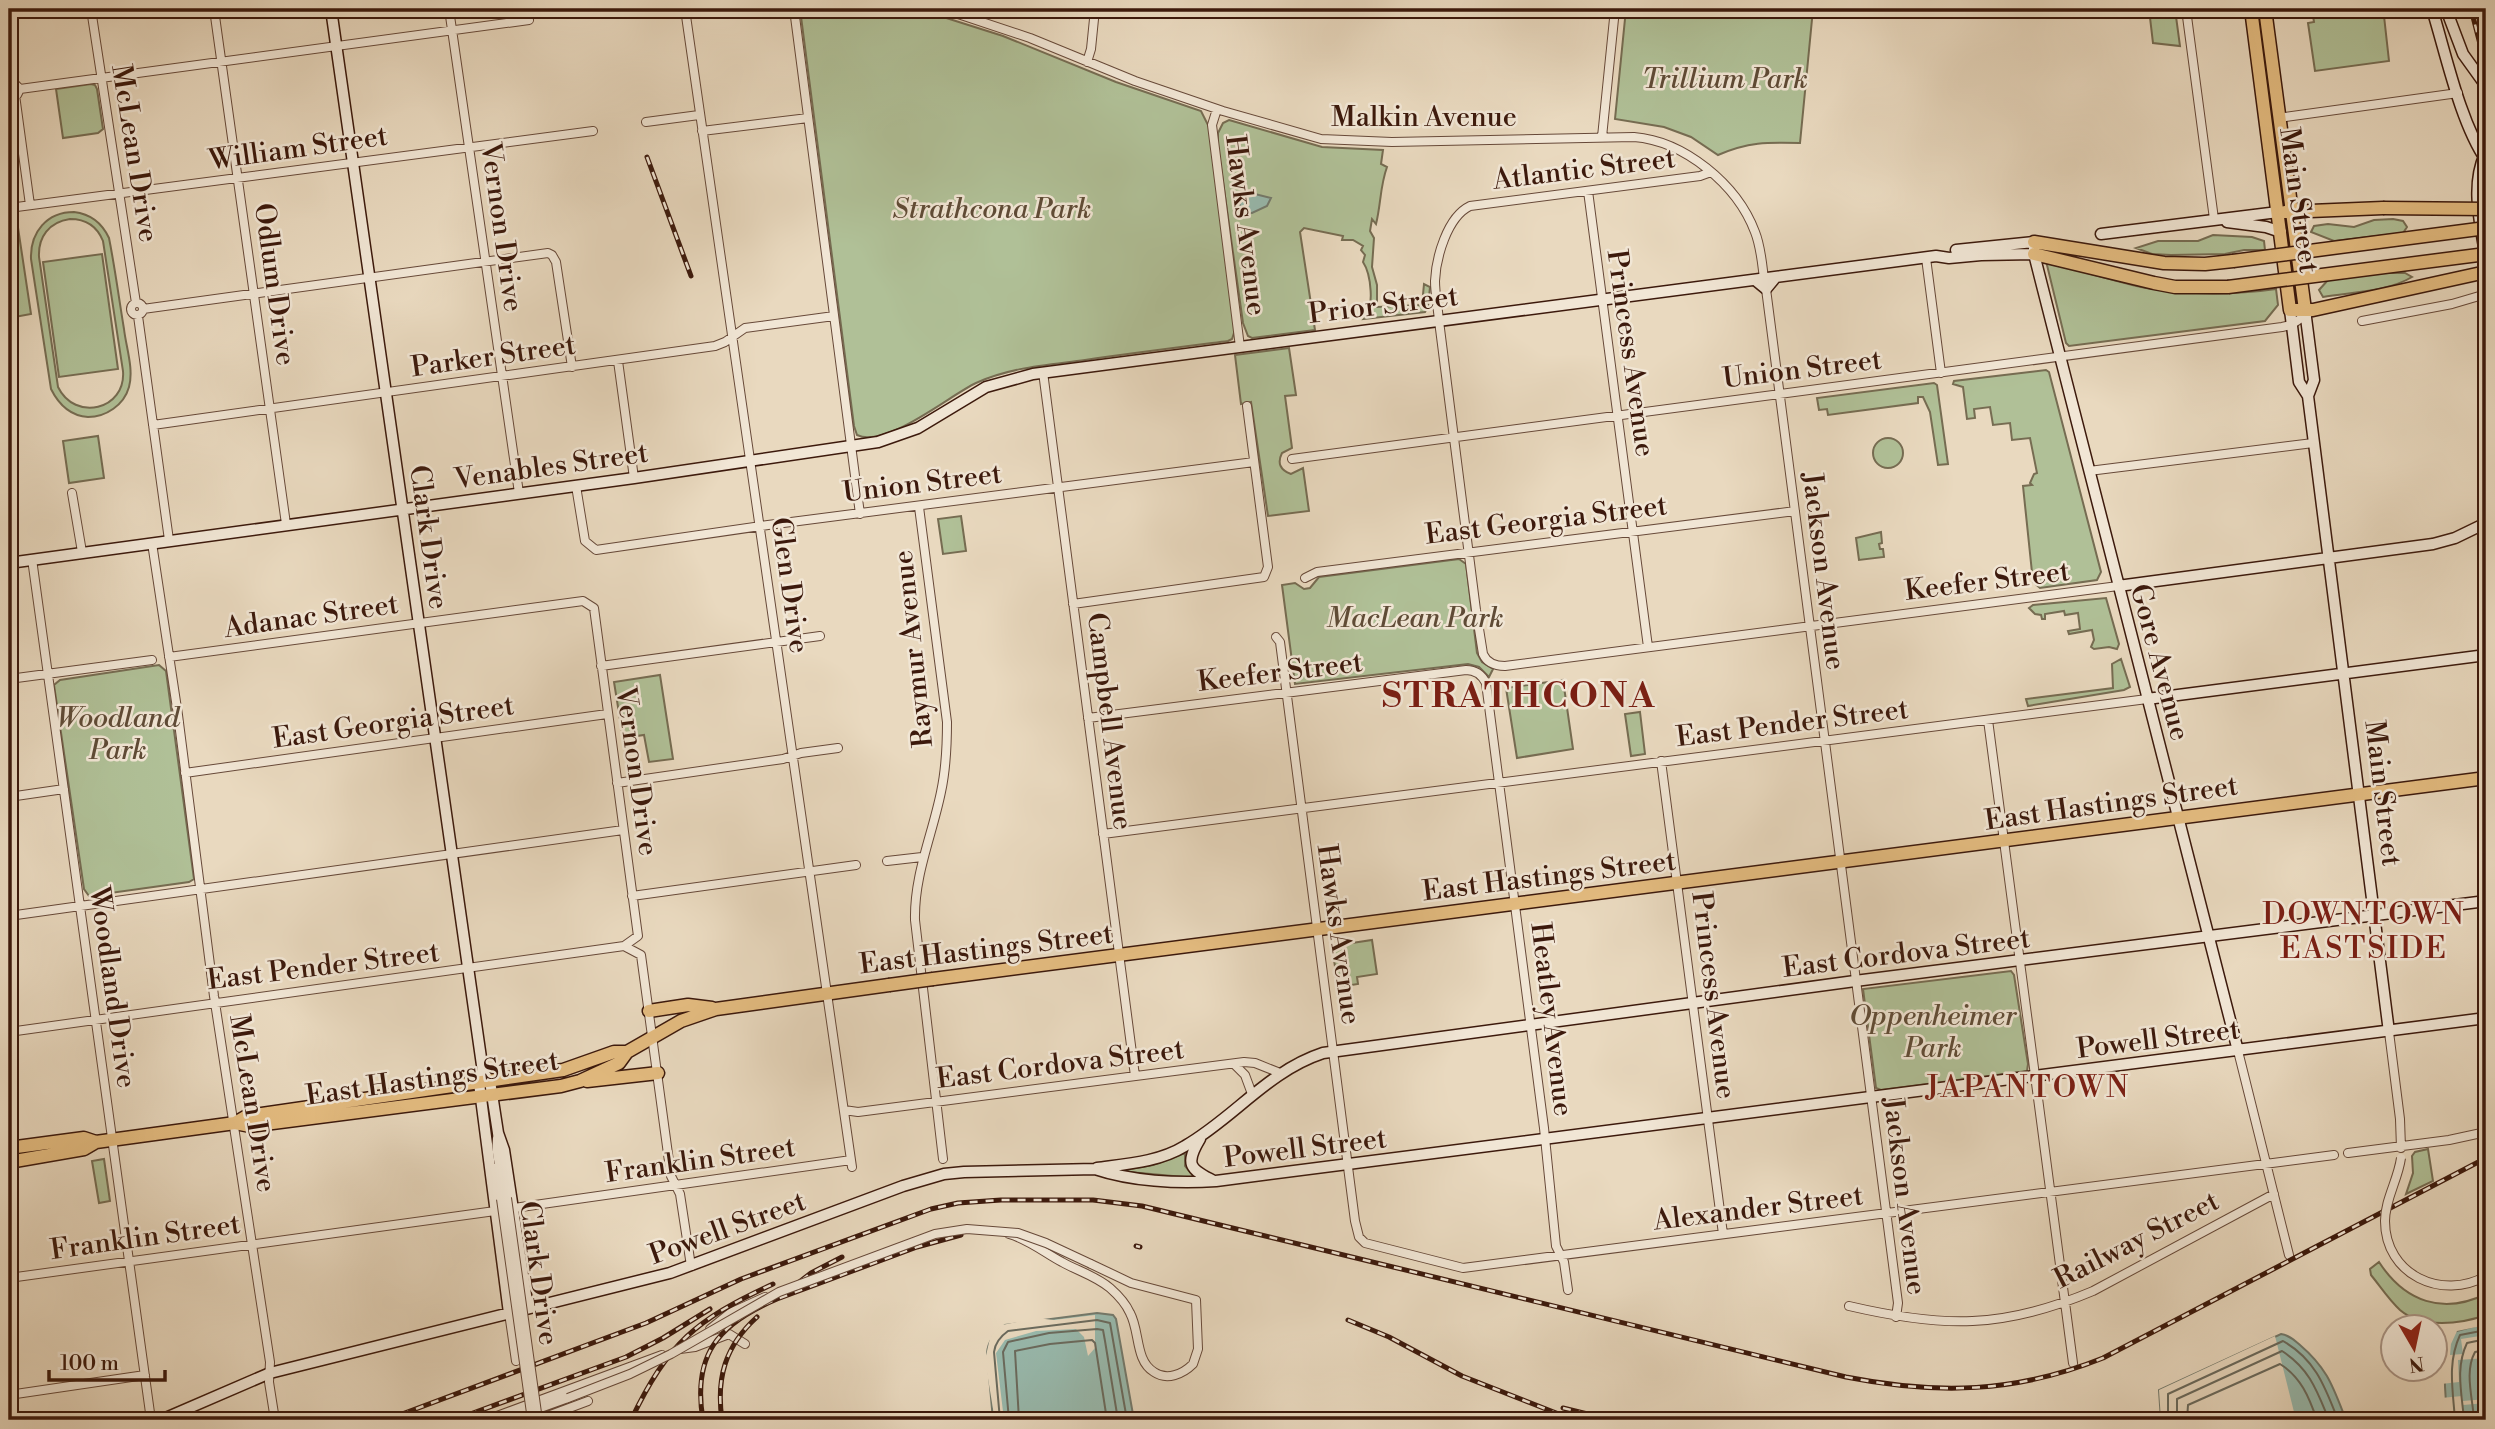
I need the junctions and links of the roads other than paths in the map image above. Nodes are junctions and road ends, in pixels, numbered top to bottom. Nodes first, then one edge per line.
1 (91, 9) edge
2 (214, 9) edge
3 (331, 9) edge
4 (449, 9) edge
5 (685, 9) edge
6 (794, 9) edge
7 (943, 9) edge
8 (1095, 9) edge
9 (1615, 9) edge
10 (2186, 9) edge
11 (2250, 9) edge
12 (2265, 9) edge
13 (2432, 9) edge
14 (2446, 9) edge
15 (528, 20) dead end
16 (452, 32) junction
17 (337, 47) junction
18 (9, 55) edge
19 (221, 62) junction
20 (1087, 62) junction
21 (102, 78) junction
22 (2486, 86) edge
23 (13, 89) edge
24 (2458, 93) junction
25 (1217, 109) junction
26 (699, 115) junction
27 (808, 118) junction
28 (2278, 118) junction
29 (646, 122) dead end
30 (593, 131) dead end
31 (702, 131) junction
32 (1602, 137) junction
33 (469, 146) junction
34 (2485, 156) edge
35 (354, 162) junction
36 (1711, 172) junction
37 (237, 178) junction
38 (1588, 191) junction
39 (119, 193) junction
40 (30, 205) junction
41 (9, 208) edge
42 (2486, 209) edge
43 (2277, 212) junction
44 (2291, 212) junction
45 (2214, 219) junction
46 (2486, 228) edge
47 (2281, 232) junction
48 (2101, 234) dead end
49 (2034, 248) junction
50 (2486, 254) edge
51 (1931, 257) junction
52 (2486, 260) edge
53 (485, 261) junction
54 (2486, 272) edge
55 (370, 277) junction
56 (1765, 282) junction
57 (254, 293) junction
58 (2486, 294) edge
59 (1602, 300) junction
60 (139, 309) junction
61 (2290, 310) junction
62 (2310, 311) junction
63 (834, 316) junction
64 (1439, 321) junction
65 (2361, 321) dead end
66 (2291, 325) junction
67 (732, 336) junction
68 (1240, 347) junction
69 (2060, 356) junction
70 (618, 360) junction
71 (572, 367) junction
72 (1043, 372) junction
73 (1941, 373) junction
74 (502, 377) junction
75 (387, 393) junction
76 (1779, 393) junction
77 (2308, 396) junction
78 (1247, 406) dead end
79 (271, 408) junction
80 (1617, 415) junction
81 (153, 425) junction
82 (1454, 437) junction
83 (2313, 443) junction
84 (850, 447) junction
85 (1292, 459) dead end
86 (750, 460) junction
87 (1254, 462) junction
88 (2089, 471) junction
89 (634, 478) junction
90 (576, 486) junction
91 (1058, 488) junction
92 (72, 493) dead end
93 (519, 493) junction
94 (919, 506) junction
95 (403, 508) junction
96 (1795, 511) junction
97 (860, 514) junction
98 (2486, 523) edge
99 (286, 524) junction
100 (759, 526) junction
101 (1632, 530) junction
102 (169, 540) junction
103 (152, 543) junction
104 (82, 552) junction
105 (1469, 552) junction
106 (2329, 558) junction
107 (32, 559) junction
108 (9, 563) edge
109 (1305, 578) dead end
110 (2118, 586) junction
111 (583, 601) joint
112 (1073, 604) junction
113 (419, 623) junction
114 (1809, 626) junction
115 (820, 636) dead end
116 (1276, 637) dead end
117 (776, 642) junction
118 (1648, 647) junction
119 (2486, 655) edge
120 (169, 657) junction
121 (152, 660) dead end
122 (601, 666) junction
123 (1477, 673) joint
124 (48, 674) junction
125 (2344, 674) junction
126 (9, 680) edge
127 (1286, 693) junction
128 (2147, 699) junction
129 (607, 714) junction
130 (1087, 718) junction
131 (1988, 720) junction
132 (435, 738) junction
133 (1824, 741) junction
134 (838, 748) dead end
135 (792, 756) junction
136 (1661, 761) junction
137 (185, 773) junction
138 (2486, 778) edge
139 (1499, 782) junction
140 (617, 783) junction
141 (64, 789) junction
142 (2360, 794) junction
143 (9, 797) edge
144 (1300, 808) junction
145 (2178, 818) junction
146 (623, 831) junction
147 (1103, 834) junction
148 (2004, 841) junction
149 (451, 854) junction
150 (922, 857) junction
151 (887, 862) dead end
152 (1840, 862) junction
153 (856, 865) dead end
154 (809, 872) junction
155 (1677, 884) junction
156 (201, 888) junction
157 (632, 896) junction
158 (2486, 901) edge
159 (1515, 904) junction
160 (80, 906) junction
161 (9, 916) edge
162 (2374, 916) junction
163 (1317, 930) junction
164 (2208, 937) junction
165 (624, 946) junction
166 (1119, 955) junction
167 (2019, 960) junction
168 (467, 969) junction
169 (1855, 981) junction
170 (826, 993) junction
171 (215, 1002) junction
172 (1693, 1003) junction
173 (716, 1009) junction
174 (649, 1011) junction
175 (2486, 1018) edge
176 (96, 1020) junction
177 (1530, 1025) junction
178 (9, 1032) edge
179 (2389, 1032) junction
180 (653, 1037) junction
181 (2238, 1051) junction
182 (627, 1052) junction
183 (1333, 1052) junction
184 (1234, 1064) junction
185 (658, 1073) junction
186 (1280, 1073) junction
187 (1135, 1076) junction
188 (2034, 1077) junction
189 (484, 1079) junction
190 (580, 1081) junction
191 (1252, 1094) junction
192 (487, 1096) junction
193 (1871, 1098) junction
194 (937, 1101) junction
195 (844, 1110) junction
196 (1708, 1119) junction
197 (235, 1123) junction
198 (2486, 1132) edge
199 (1201, 1136) junction
200 (112, 1140) junction
201 (1545, 1140) junction
202 (96, 1142) junction
203 (2401, 1146) junction
204 (9, 1148) edge
205 (2348, 1153) dead end
206 (2334, 1155) dead end
207 (490, 1159) junction
208 (943, 1159) dead end
209 (9, 1162) edge
210 (852, 1164) joint
211 (2266, 1165) junction
212 (1347, 1166) junction
213 (1095, 1169) junction
214 (1216, 1181) junction
215 (676, 1185) junction
216 (2049, 1192) junction
217 (2274, 1194) junction
218 (507, 1202) junction
219 (495, 1211) junction
220 (1886, 1213) junction
221 (1723, 1234) junction
222 (1359, 1237) joint
223 (253, 1244) junction
224 (1559, 1255) junction
225 (2289, 1255) dead end
226 (129, 1261) junction
227 (691, 1266) junction
228 (2486, 1276) edge
229 (9, 1278) edge
230 (1568, 1290) dead end
231 (2064, 1302) junction
232 (1849, 1306) dead end
233 (528, 1308) junction
234 (509, 1313) junction
235 (1896, 1317) junction
236 (745, 1344) dead end
237 (677, 1349) junction
238 (516, 1361) dead end
239 (2073, 1363) dead end
240 (270, 1373) junction
241 (145, 1375) junction
242 (9, 1395) edge
243 (588, 1401) dead end
244 (151, 1420) edge
245 (161, 1420) edge
246 (275, 1420) edge
247 (491, 1420) edge
248 (507, 1420) edge
249 (536, 1420) edge

1 - 21 street, McLean Drive
2 - 19 street, Odlum Drive
3 - 17 main road, Clark Drive
4 - 16 street, Vernon Drive
5 - 26 street, Glen Drive
6 - 27 street
7 - 20 street, Malkin Avenue
8 - 20 street
9 - 32 street
10 - 45 street
11 - 43 main road, Main Street
12 - 28 main road, Main Street
13 - 24 main road
14 - 22 main road
15 - 16 street
16 - 17 street
16 - 33 street, Vernon Drive
17 - 19 street
17 - 35 main road, Clark Drive
18 - 23 street
19 - 21 street
19 - 37 street, Odlum Drive
20 - 25 street, Malkin Avenue
21 - 23 street
21 - 39 street, McLean Drive
23 - 40 street
24 - 28 street
24 - 34 main road
25 - 32 street, Malkin Avenue
25 - 68 street, Hawks Avenue
26 - 29 street
26 - 31 street, Glen Drive
27 - 31 street
27 - 63 street
28 - 44 main road, Main Street
30 - 33 street, William Street
31 - 67 street, Glen Drive
32 - 36 street, Malkin Avenue
33 - 35 street, William Street
33 - 53 street, Vernon Drive
34 - 52 main road
35 - 37 street, William Street
35 - 55 main road, Clark Drive
36 - 38 street, Atlantic Street
36 - 56 street, Malkin Avenue
37 - 39 street, William Street
37 - 57 street, Odlum Drive
38 - 59 street, Princess Avenue
38 - 64 street, Atlantic Street
39 - 40 street, William Street
39 - 60 street, McLean Drive
40 - 41 street, William Street
42 - 44 main road, bridge
43 - 44 main road
43 - 45 main road
43 - 47 main road, Main Street
44 - 62 main road, Main Street
45 - 47 main road
45 - 48 main road
46 - 49 main road, bridge
47 - 61 main road, Main Street
49 - 50 main road, bridge
49 - 51 main road, Prior Street
49 - 69 main road, Gore Avenue
51 - 56 main road, Prior Street
51 - 73 street
53 - 55 street
53 - 71 street
53 - 74 street, Vernon Drive
54 - 62 main road
55 - 57 street
55 - 75 main road, Clark Drive
56 - 59 main road, Prior Street
56 - 76 street, Jackson Avenue
57 - 60 street
57 - 79 street, Odlum Drive
58 - 65 street
59 - 64 main road, Prior Street
59 - 80 street, Princess Avenue
60 - 81 street, McLean Drive
61 - 62 main road
61 - 66 main road, Main Street
62 - 66 street, Union Street
62 - 77 main road, Main Street
63 - 67 street, Parker Street
63 - 84 street
64 - 68 main road, Prior Street
64 - 82 street
66 - 69 street, Union Street
66 - 77 main road, Main Street
67 - 70 street, Parker Street
67 - 86 street, Glen Drive
68 - 72 main road, Prior Street
69 - 73 street, Union Street
69 - 88 main road, Gore Avenue
70 - 71 street, Parker Street
70 - 89 street
71 - 74 street, Parker Street
72 - 84 main road, Prior Street
72 - 91 street, Campbell Avenue
73 - 76 street, Union Street
74 - 75 street, Parker Street
74 - 93 street, Vernon Drive
75 - 79 street, Parker Street
75 - 95 main road, Clark Drive
76 - 80 street, Union Street
76 - 96 street, Jackson Avenue
77 - 83 main road, Main Street
78 - 87 street
79 - 81 street, Parker Street
79 - 99 street, Odlum Drive
80 - 82 street, Union Street
80 - 101 street, Princess Avenue
81 - 102 street, McLean Drive
82 - 85 street, Union Street
82 - 105 street
83 - 88 street
83 - 106 main road, Main Street
84 - 86 main road, Venables Street
84 - 97 street
86 - 89 main road, Venables Street
86 - 100 street, Glen Drive
87 - 91 street, Union Street
87 - 112 street
88 - 110 main road, Gore Avenue
89 - 90 main road, Venables Street
90 - 93 main road, Venables Street
90 - 100 street, Union Street
91 - 94 street, Union Street
91 - 112 street, Campbell Avenue
92 - 104 street
93 - 95 main road, Venables Street
94 - 97 street, Union Street
94 - 150 street, Raymur Avenue
95 - 99 main road, Venables Street
95 - 113 main road, Clark Drive
96 - 101 street, East Georgia Street
96 - 114 street, Jackson Avenue
97 - 100 street, Union Street
98 - 106 main road, Keefer Street
99 - 102 main road, Venables Street
100 - 117 street, Glen Drive
101 - 105 street, East Georgia Street
101 - 118 street, Princess Avenue
102 - 103 main road, Venables Street
103 - 104 main road, Venables Street
103 - 120 street, McLean Drive
104 - 107 main road, Venables Street
105 - 109 street, East Georgia Street
105 - 118 street, Keefer Street
106 - 110 main road, Keefer Street
106 - 125 main road, Main Street
107 - 108 main road, Venables Street
107 - 124 street, Woodland Drive
110 - 114 street, Keefer Street
110 - 128 main road, Gore Avenue
111 - 113 street, Adanac Street
111 - 122 street, Vernon Drive
112 - 130 street, Campbell Avenue
113 - 120 street, Adanac Street
113 - 132 main road, Clark Drive
114 - 118 street, Keefer Street
114 - 133 street, Jackson Avenue
115 - 117 street
116 - 127 street, Hawks Avenue
117 - 122 street
117 - 135 street, Glen Drive
119 - 125 main road, East Pender Street
120 - 137 street, McLean Drive
121 - 124 street
122 - 129 street, Vernon Drive
123 - 127 street, Keefer Street
123 - 139 street, Heatley Avenue
124 - 126 street
124 - 141 street, Woodland Drive
125 - 128 main road, East Pender Street
125 - 142 main road, Main Street
127 - 130 street, Keefer Street
127 - 144 street, Hawks Avenue
128 - 131 street, East Pender Street
128 - 145 main road, Gore Avenue
129 - 132 street, East Georgia Street
129 - 140 street, Vernon Drive
130 - 147 street, Campbell Avenue
131 - 133 street, East Pender Street
131 - 148 street
132 - 137 street, East Georgia Street
132 - 149 main road, Clark Drive
133 - 136 street, East Pender Street
133 - 152 street, Jackson Avenue
134 - 135 street
135 - 140 street
135 - 154 street, Glen Drive
136 - 139 street, East Pender Street
136 - 155 street, Princess Avenue
137 - 156 street, McLean Drive
138 - 142 main road, East Hastings Street
139 - 144 street, East Pender Street
139 - 159 street, Heatley Avenue
140 - 146 street, Vernon Drive
141 - 143 street
141 - 160 street, Woodland Drive
142 - 145 main road, East Hastings Street
142 - 162 main road, Main Street
144 - 147 street, East Pender Street
144 - 163 street, Hawks Avenue
145 - 148 main road, East Hastings Street
145 - 164 main road, Gore Avenue
146 - 149 street
146 - 157 street, Vernon Drive
147 - 166 street, Campbell Avenue
148 - 152 main road, East Hastings Street
148 - 167 street
149 - 156 street
149 - 168 main road, Clark Drive
150 - 151 street
150 - 194 street, Raymur Avenue
152 - 155 main road, East Hastings Street
152 - 169 street, Jackson Avenue
153 - 154 street
154 - 157 street
154 - 170 street, Glen Drive
155 - 159 main road, East Hastings Street
155 - 172 street, Princess Avenue
156 - 160 street
156 - 171 street, McLean Drive
157 - 165 street, Vernon Drive
158 - 162 main road, East Cordova Street
159 - 163 main road, East Hastings Street
159 - 177 street, Heatley Avenue
160 - 161 street
160 - 176 street, Woodland Drive
162 - 164 main road, East Cordova Street
162 - 179 main road, Main Street
163 - 166 main road, East Hastings Street
163 - 183 street, Hawks Avenue
164 - 167 main road, East Cordova Street
164 - 181 main road, Gore Avenue
165 - 168 street, East Pender Street
165 - 174 street
166 - 170 main road, East Hastings Street, bridge
166 - 187 street, Campbell Avenue
167 - 169 main road, East Cordova Street
167 - 188 street
168 - 171 street, East Pender Street
168 - 189 main road, Clark Drive
169 - 172 main road, East Cordova Street
169 - 193 street, Jackson Avenue
170 - 173 main road, East Hastings Street
170 - 195 street, Glen Drive
171 - 176 street, East Pender Street
171 - 197 street, McLean Drive
172 - 177 main road, East Cordova Street
172 - 196 street, Princess Avenue
173 - 174 main road
173 - 180 main road, East Hastings Street
174 - 180 street
175 - 179 main road, Powell Street
176 - 178 street, East Pender Street
176 - 200 street, Woodland Drive
177 - 183 main road, East Cordova Street
177 - 201 street, Heatley Avenue
179 - 181 main road, Powell Street
179 - 203 street, Main Street
180 - 182 main road, East Hastings Street
180 - 185 street
181 - 188 main road, Powell Street
181 - 211 street, Gore Avenue
182 - 189 main road, East Hastings Street
182 - 190 main road, East Hastings Street
183 - 186 main road, East Cordova Street
183 - 212 street, Hawks Avenue
184 - 186 street, East Cordova Street
184 - 187 street, East Cordova Street
184 - 191 street
185 - 190 main road
185 - 215 street
186 - 191 main road, East Cordova Street
187 - 194 street, East Cordova Street
188 - 193 main road, Powell Street
188 - 216 street
189 - 192 main road, Clark Drive
189 - 197 main road, East Hastings Street
190 - 192 main road, East Hastings Street
191 - 199 main road, East Cordova Street
192 - 197 main road, East Hastings Street
192 - 207 main road, Clark Drive
192 - 218 main road, Clark Drive
193 - 196 main road, Powell Street
193 - 220 street, Jackson Avenue
194 - 195 street, East Cordova Street
194 - 208 street, Raymur Avenue
195 - 210 street, Glen Drive
196 - 201 main road, Powell Street
196 - 221 street, Princess Avenue
197 - 200 main road, East Hastings Street
197 - 223 street, McLean Drive
198 - 203 street
199 - 213 main road, East Cordova Street
199 - 214 main road
200 - 202 main road, East Hastings Street
200 - 226 street, Woodland Drive
201 - 212 main road, Powell Street
201 - 224 street, Heatley Avenue
202 - 204 main road, East Hastings Street
202 - 209 main road, East Hastings Street
203 - 205 street
203 - 228 street, Main Street, bridge
206 - 211 street, Alexander Street
207 - 218 street, Clark Drive
207 - 219 main road, Clark Drive
210 - 215 street, Franklin Street
211 - 216 street, Alexander Street
211 - 217 street, Gore Avenue
212 - 214 main road, Powell Street
212 - 222 street, Hawks Avenue
213 - 214 main road, Powell Street
213 - 227 main road, Powell Street
215 - 218 street, Franklin Street
215 - 227 street
216 - 220 street, Alexander Street
216 - 231 street
217 - 225 street, Gore Avenue
217 - 231 street, Railway Street
218 - 233 main road, Clark Drive
218 - 249 street, Clark Drive, bridge
219 - 223 street, Franklin Street
219 - 234 main road, Clark Drive
220 - 221 street, Alexander Street
220 - 235 street, Jackson Avenue
221 - 224 street, Alexander Street
222 - 224 street, Alexander Street
223 - 226 street, Franklin Street
223 - 240 street, McLean Drive
224 - 230 street, Heatley Avenue
226 - 229 street, Franklin Street
226 - 241 street, Woodland Drive
227 - 233 main road, Powell Street
231 - 235 street, Railway Street
231 - 239 street
232 - 235 street, Railway Street
233 - 234 main road, Powell Street
234 - 238 street, Clark Drive
234 - 240 main road, Powell Street
236 - 237 street
237 - 247 street
237 - 248 street, bridge
240 - 245 main road, Powell Street
240 - 246 street, McLean Drive
241 - 242 street
241 - 244 street, Woodland Drive
243 - 249 street

